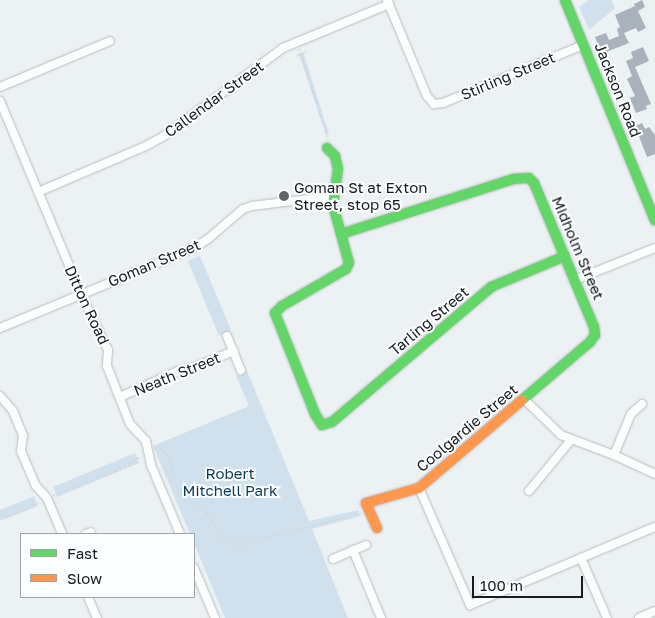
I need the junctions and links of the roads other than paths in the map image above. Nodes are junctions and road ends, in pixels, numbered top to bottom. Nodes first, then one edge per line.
1 (565, 0) edge
2 (388, 2) edge
3 (110, 41) dead end
4 (583, 45) junction
5 (0, 87) edge
6 (0, 101) edge
7 (327, 148) road end
8 (38, 192) junction
9 (334, 196) junction
10 (655, 220) edge
11 (342, 234) junction
12 (655, 248) edge
13 (565, 256) junction
14 (575, 280) junction
15 (81, 294) junction
16 (0, 328) edge
17 (595, 335) joint
18 (227, 336) dead end
19 (234, 351) junction
20 (241, 370) dead end
21 (0, 396) edge
22 (120, 397) junction
23 (524, 400) junction
24 (642, 404) dead end
25 (572, 440) junction
26 (614, 455) junction
27 (655, 474) edge
28 (419, 488) junction
29 (529, 490) dead end
30 (655, 527) edge
31 (377, 528) dead end
32 (62, 533) edge
33 (180, 533) edge
34 (366, 545) dead end
35 (353, 550) junction
36 (581, 558) junction
37 (333, 559) dead end
38 (195, 570) edge
39 (88, 598) edge
40 (655, 611) edge
41 (97, 618) edge
42 (215, 618) edge
43 (381, 618) edge
44 (607, 618) edge
45 (639, 618) edge

1 - 4 street, Jackson Road
2 - 4 street, Stirling Street
2 - 8 street, Callendar Street
3 - 5 street
4 - 10 street, Jackson Road
6 - 8 street, Ditton Road
7 - 9 street
8 - 15 street, Ditton Road
9 - 11 street
9 - 15 street, Goman Street
11 - 13 street, Midholm Street
11 - 13 street, Tarling Street
12 - 14 street
13 - 14 street, Midholm Street
14 - 17 street, Midholm Street
15 - 16 street, Goman Street
15 - 22 street, Ditton Road
17 - 23 street, Coolgardie Street
18 - 19 street, Neath Street
19 - 20 street, Neath Street
19 - 22 street, Neath Street
21 - 32 street
22 - 33 street, Ditton Road
23 - 25 street
23 - 28 street, Coolgardie Street
24 - 26 street
25 - 26 street
25 - 29 street
26 - 27 street
28 - 31 street, Coolgardie Street
28 - 36 street
30 - 36 street
34 - 35 street
35 - 37 street
35 - 43 street
36 - 44 street
38 - 42 street
39 - 41 street
40 - 45 street

